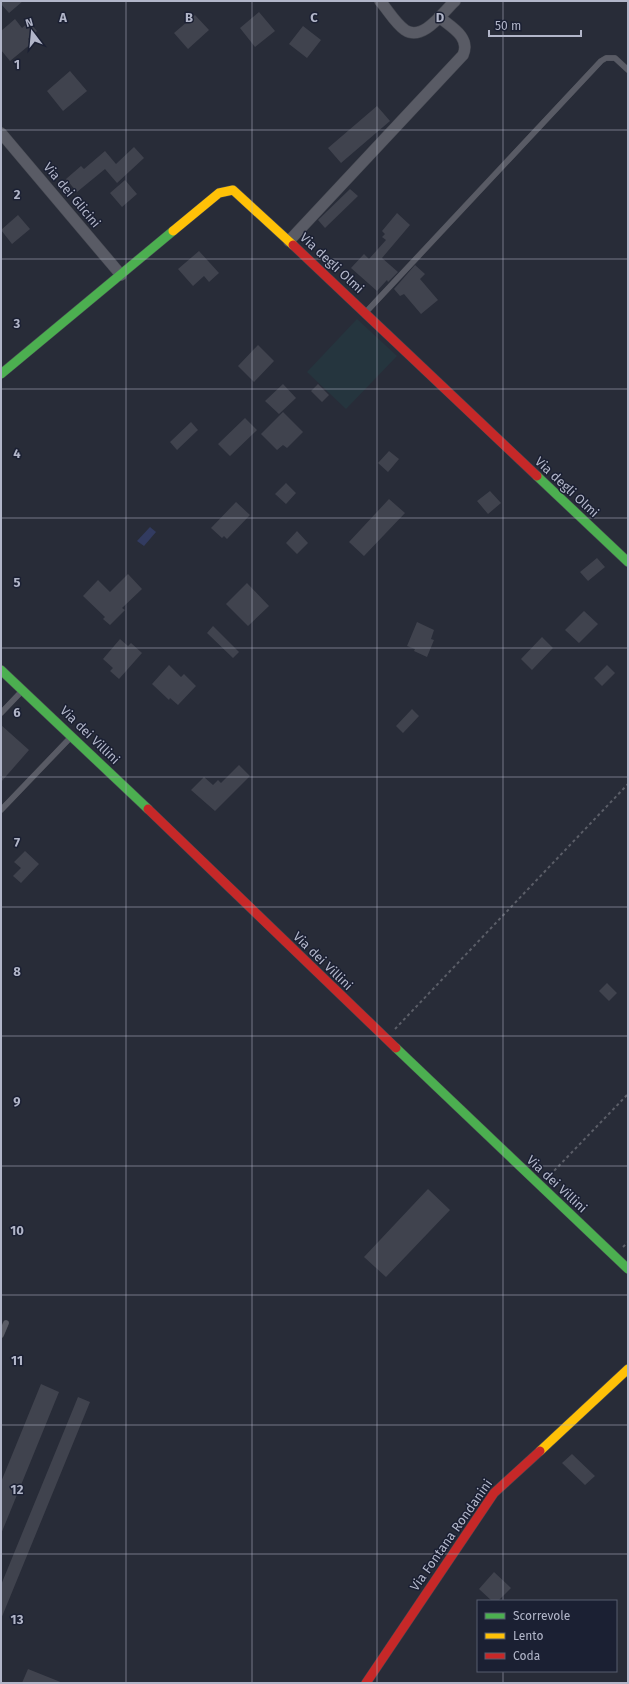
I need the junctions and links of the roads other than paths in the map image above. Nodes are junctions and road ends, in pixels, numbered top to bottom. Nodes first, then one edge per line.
1 (380, 1) edge
2 (455, 1) edge
3 (439, 18) junction
4 (628, 70) edge
5 (1, 133) edge
6 (289, 241) junction
7 (121, 275) junction
8 (365, 312) junction
9 (1, 374) edge
10 (628, 562) edge
11 (1, 670) edge
12 (22, 690) junction
13 (1, 713) edge
14 (72, 736) junction
15 (1, 810) edge
16 (628, 1269) edge
17 (6, 1323) dead end
18 (1, 1335) edge
19 (628, 1369) edge
20 (366, 1683) edge

1 - 3 street
2 - 3 street
3 - 6 street
4 - 8 lane
5 - 7 street, Via dei Glicini
6 - 7 street, Via degli Olmi
6 - 8 street, Via degli Olmi
7 - 9 street, Via degli Olmi
8 - 10 street, Via degli Olmi
11 - 12 street, Via dei Villini
12 - 13 lane
12 - 14 street, Via dei Villini
14 - 15 lane
14 - 16 street, Via dei Villini
17 - 18 lane
19 - 20 street, Via Fontana Rondanini

